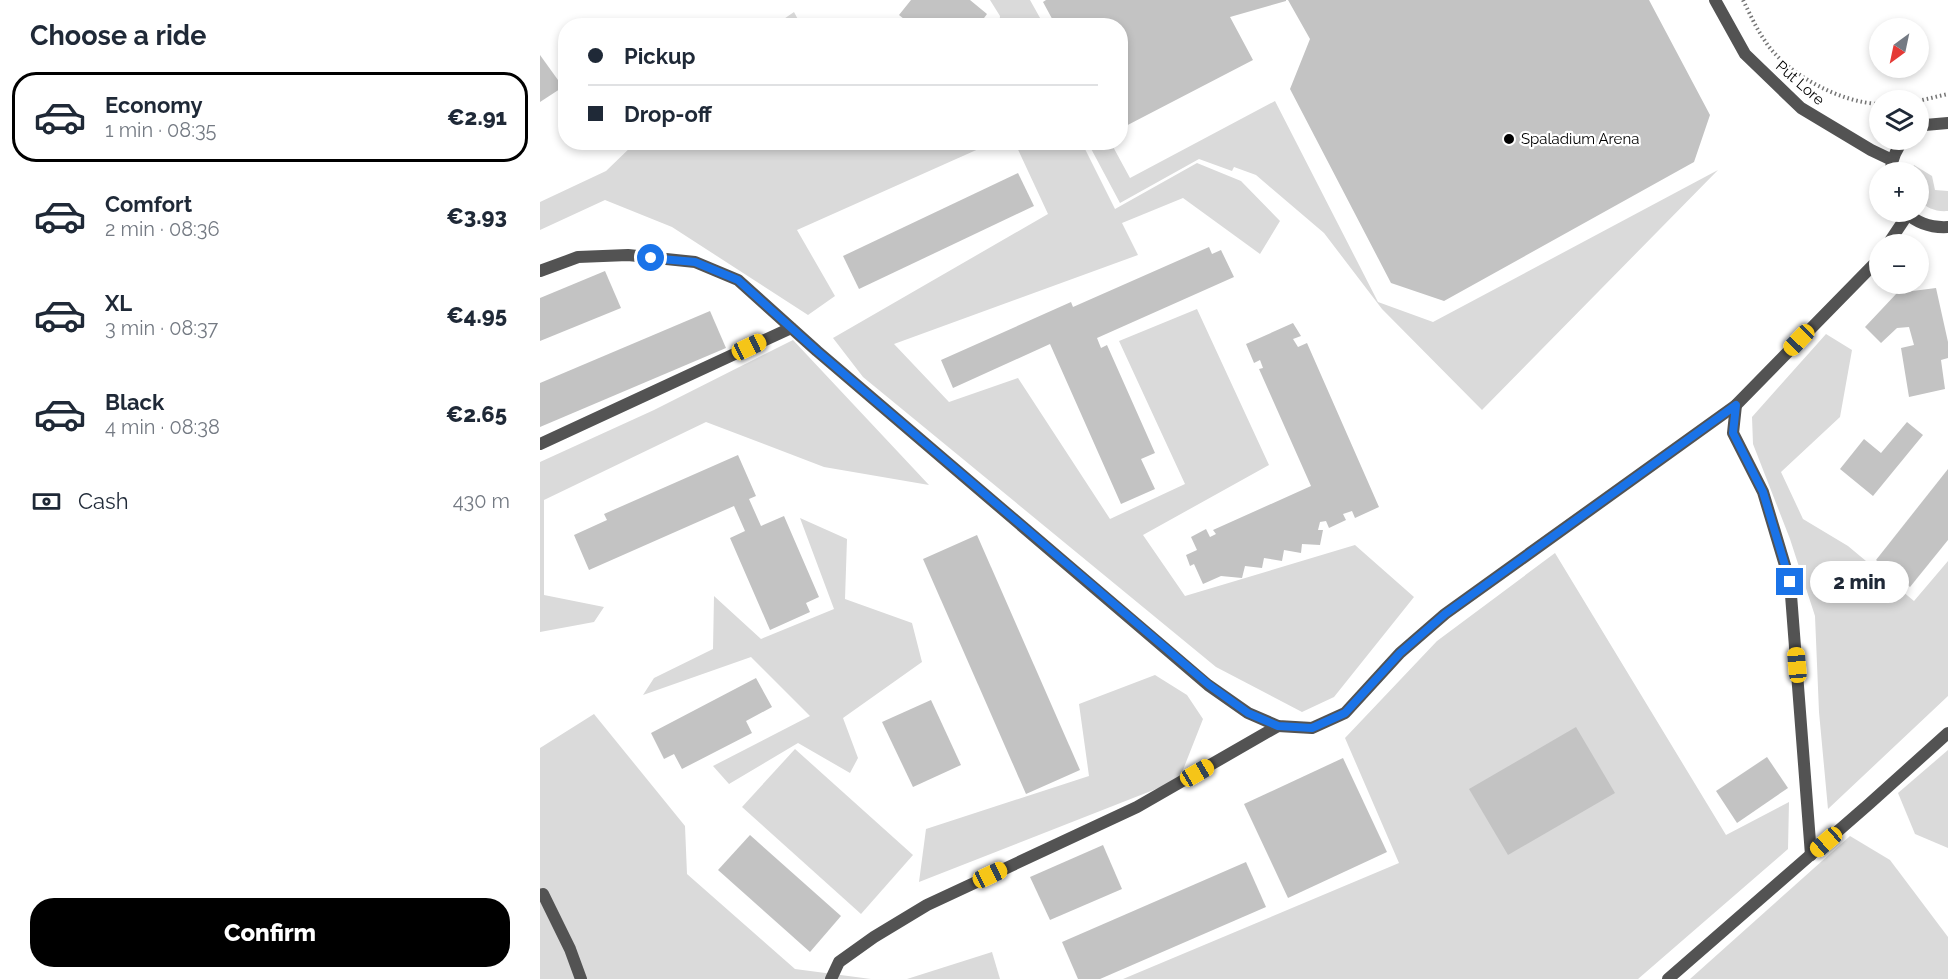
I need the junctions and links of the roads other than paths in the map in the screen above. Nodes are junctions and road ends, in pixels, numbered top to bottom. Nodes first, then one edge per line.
1 (1715, 0) edge
2 (1948, 123) edge
3 (1929, 125) edge
4 (1897, 150) edge
5 (1892, 160) joint
6 (1920, 222) edge
7 (1948, 227) edge
8 (1869, 269) edge
9 (540, 271) edge
10 (791, 328) junction
11 (1736, 405) junction
12 (540, 444) edge
13 (1278, 726) junction
14 (1948, 732) edge
15 (1811, 855) junction
16 (543, 894) dead end
17 (581, 979) edge
18 (831, 979) edge
19 (1668, 979) edge

1 - 5 street, Put Lore
2 - 3 street
4 - 5 street
6 - 7 street
8 - 11 street
9 - 10 street
10 - 12 street
10 - 13 street
11 - 13 street
11 - 15 street
13 - 18 street
14 - 15 street
15 - 19 street
16 - 17 street

